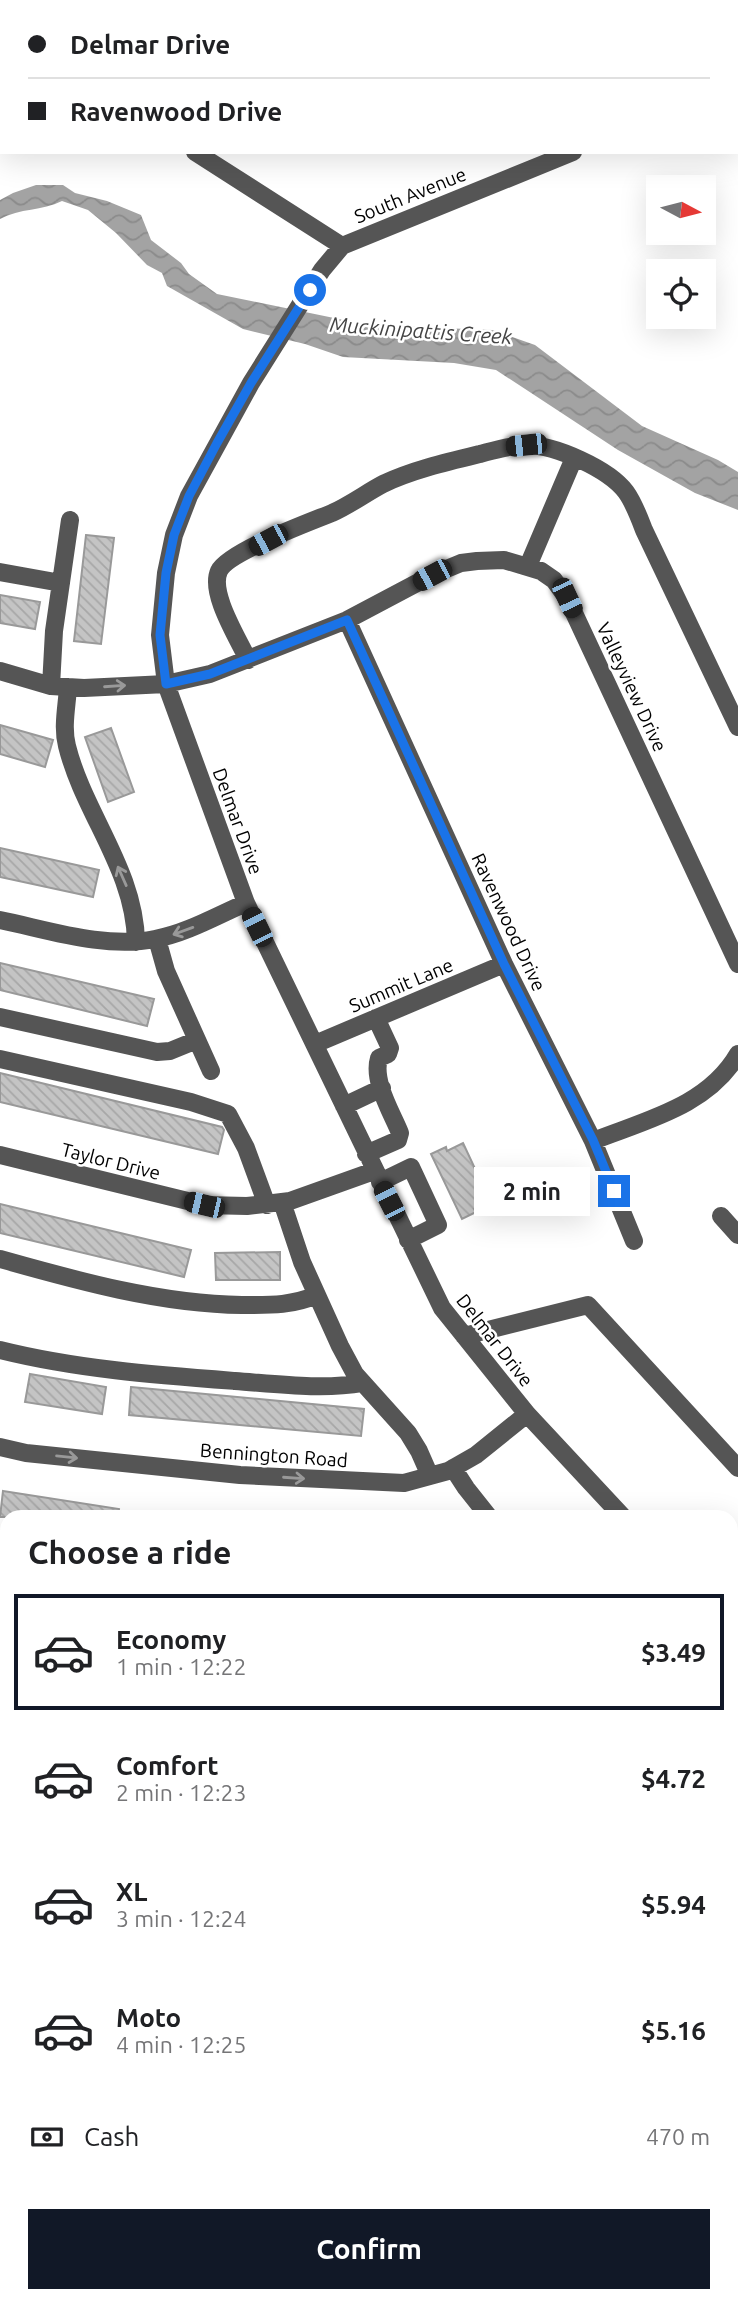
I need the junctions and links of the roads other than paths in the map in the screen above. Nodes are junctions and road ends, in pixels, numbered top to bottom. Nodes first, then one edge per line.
1 (198, 154) edge
2 (568, 154) edge
3 (342, 246) junction
4 (574, 458) junction
5 (69, 520) dead end
6 (528, 566) junction
7 (0, 572) edge
8 (61, 583) junction
9 (347, 620) junction
10 (248, 660) junction
11 (0, 671) edge
12 (166, 684) junction
13 (59, 686) junction
14 (738, 727) edge
15 (246, 903) junction
16 (0, 920) edge
17 (157, 939) junction
18 (136, 942) junction
19 (504, 964) junction
20 (738, 964) edge
21 (0, 1017) edge
22 (376, 1018) junction
23 (197, 1040) junction
24 (315, 1044) junction
25 (738, 1054) edge
26 (0, 1059) edge
27 (211, 1071) dead end
28 (382, 1088) junction
29 (344, 1106) junction
30 (593, 1140) junction
31 (366, 1154) junction
32 (0, 1155) edge
33 (377, 1176) junction
34 (275, 1204) junction
35 (721, 1216) dead end
36 (738, 1235) edge
37 (408, 1240) junction
38 (634, 1241) dead end
39 (0, 1259) edge
40 (316, 1295) junction
41 (464, 1335) junction
42 (0, 1350) edge
43 (363, 1383) junction
44 (527, 1414) junction
45 (0, 1447) edge
46 (453, 1468) junction
47 (738, 1468) edge
48 (430, 1476) junction
49 (483, 1510) edge
50 (616, 1510) edge

1 - 3 street
2 - 3 street, South Avenue
3 - 12 street, Delmar Drive
4 - 6 street
4 - 10 street
4 - 14 street
5 - 8 street
6 - 9 street, Valleyview Drive
6 - 20 street, Valleyview Drive
7 - 8 street
8 - 13 street
9 - 10 street, Valleyview Drive
9 - 19 street, Ravenwood Drive
10 - 12 street, Valleyview Drive
11 - 13 street, Valleyview Drive
13 -> 12 street, Valleyview Drive
12 - 15 street, Delmar Drive
18 -> 13 street
15 -> 17 street
15 - 24 street, Delmar Drive
16 - 18 street
17 - 18 street
17 - 23 street
19 - 22 street, Summit Lane
19 - 30 street, Ravenwood Drive
21 - 23 street
22 - 24 street, Summit Lane
22 - 28 street
23 - 27 street
24 - 29 street, Delmar Drive
25 - 30 street
26 - 34 street
28 - 29 street
28 - 31 street
29 - 31 street, Delmar Drive
30 - 38 street, Ravenwood Drive
31 - 33 street, Delmar Drive
32 - 34 street, Taylor Drive
33 - 34 street, Taylor Drive
33 - 37 street, Delmar Drive
33 - 37 street, Taylor Drive
34 - 40 street
35 - 36 street
37 - 41 street, Delmar Drive
39 - 40 street
40 - 43 street
41 - 44 street, Delmar Drive
41 - 47 street
42 - 43 street
43 - 48 street
44 - 46 street, Bennington Road
44 - 50 street, Delmar Drive
45 -> 48 street, Bennington Road
46 - 48 street, Bennington Road
46 - 49 street

